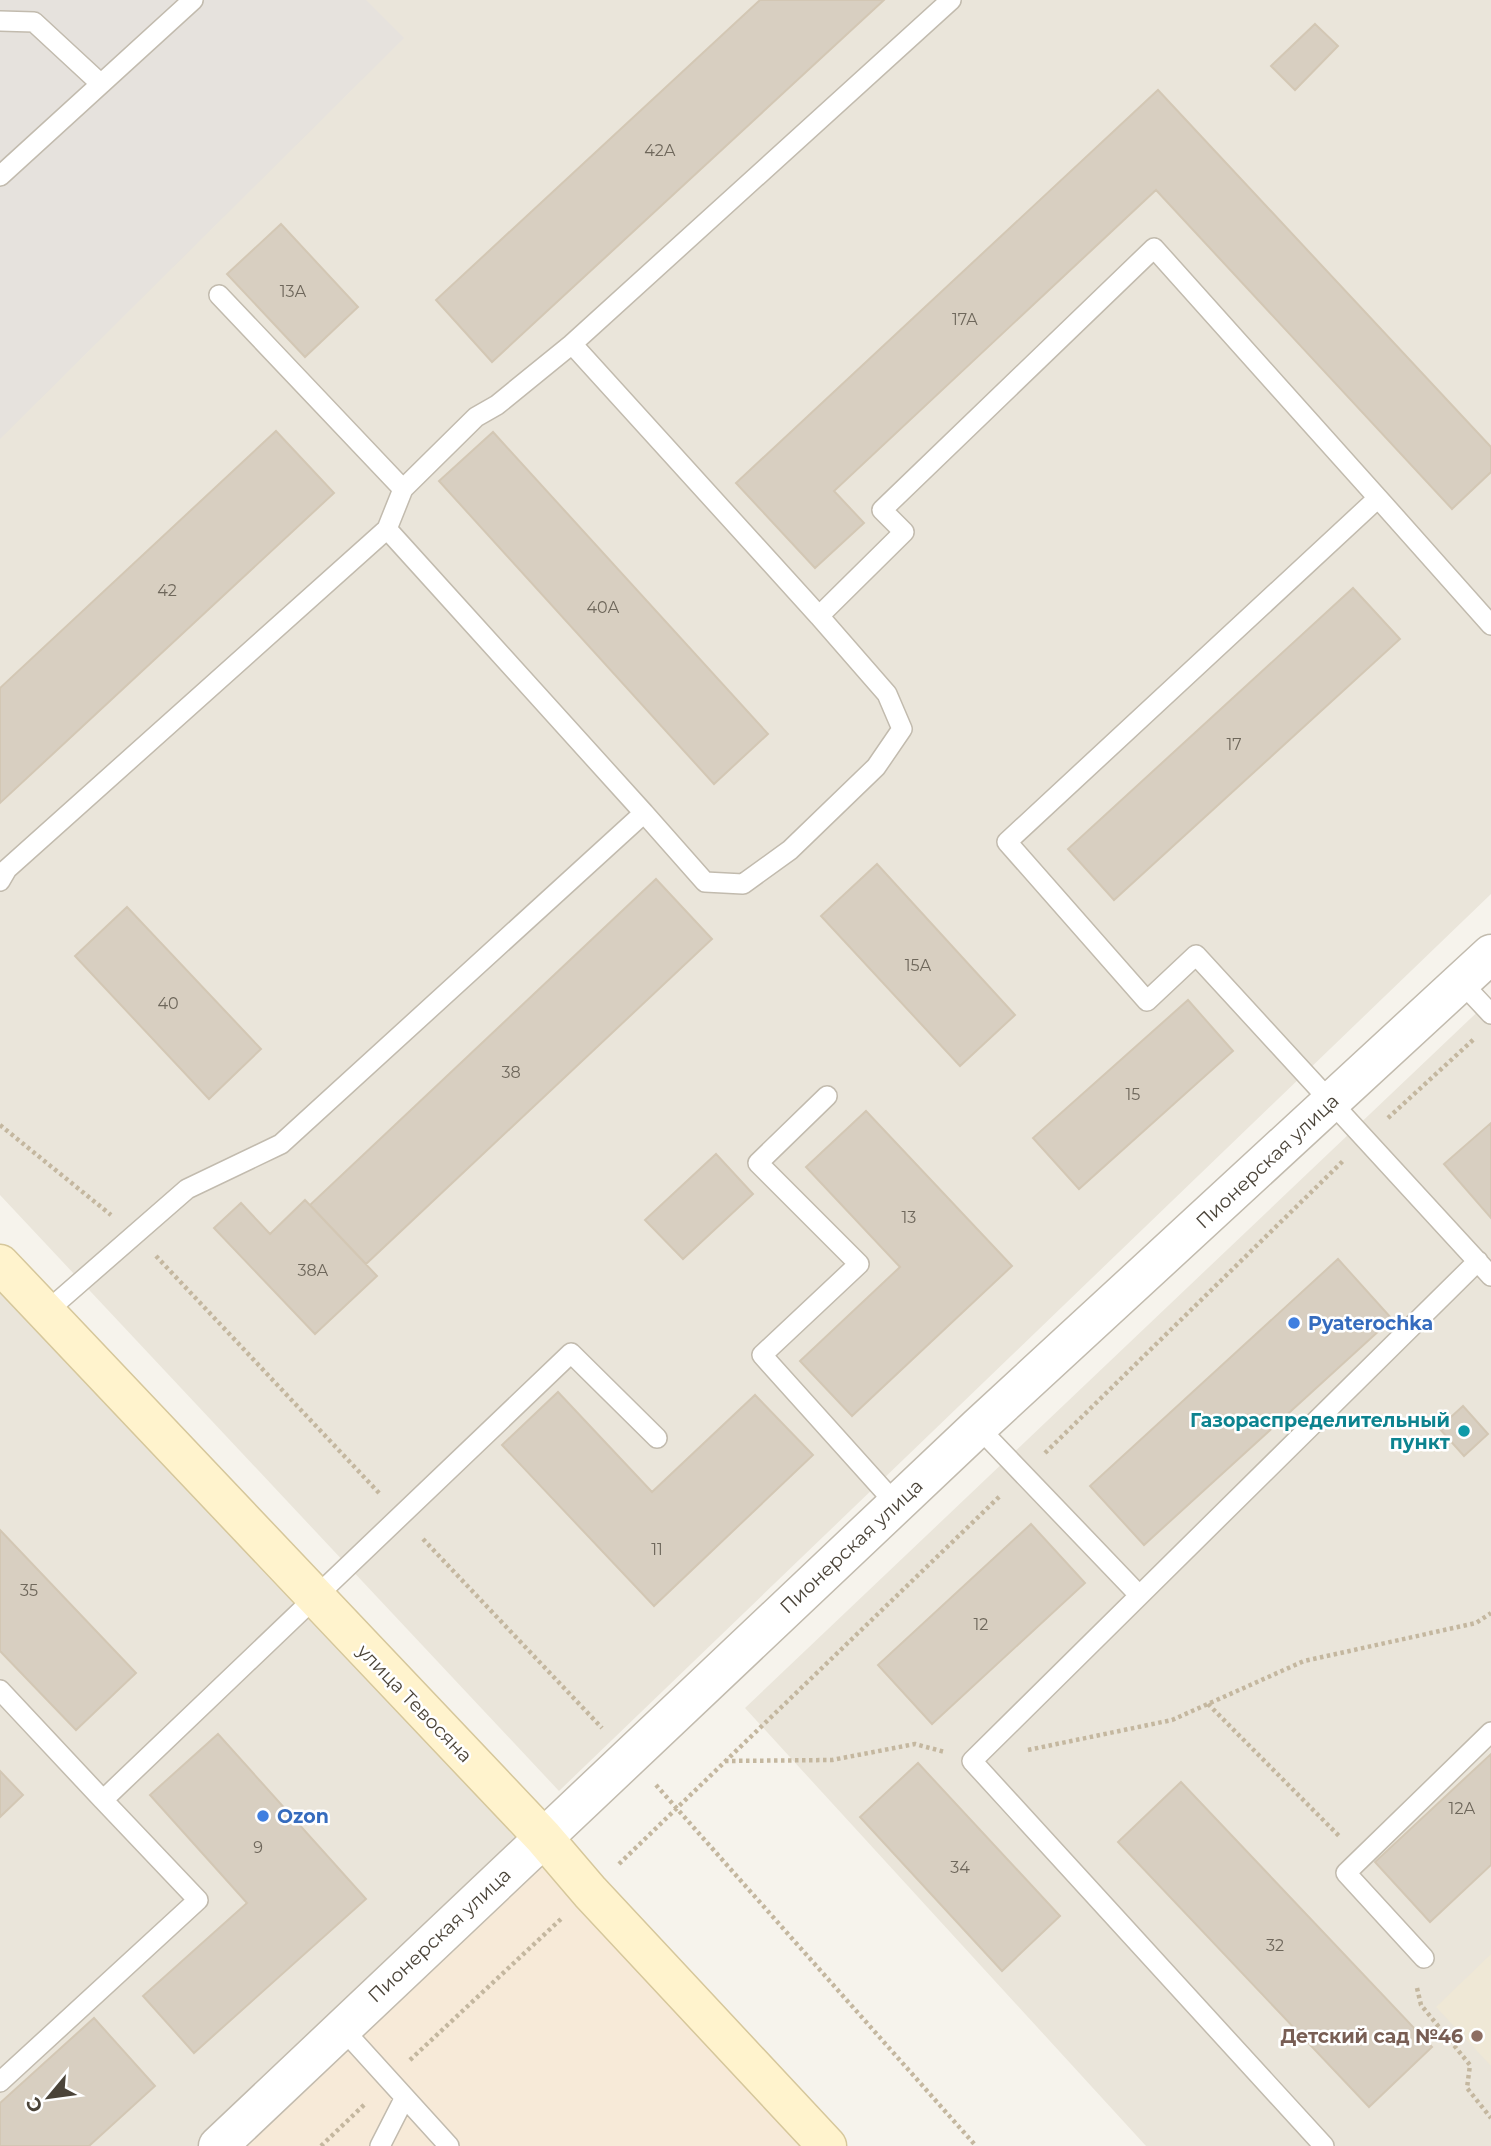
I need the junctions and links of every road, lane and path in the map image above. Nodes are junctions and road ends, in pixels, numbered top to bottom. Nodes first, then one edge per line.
1 (193, 0) edge
2 (951, 0) edge
3 (0, 21) edge
4 (101, 84) junction
5 (0, 176) edge
6 (219, 295) dead end
7 (572, 344) junction
8 (403, 489) junction
9 (1378, 498) junction
10 (387, 529) junction
11 (819, 617) junction
12 (1491, 625) edge
13 (644, 813) junction
14 (0, 881) edge
15 (1491, 954) edge
16 (1461, 982) junction
17 (1491, 1014) edge
18 (1481, 1032) dead end
19 (827, 1096) dead end
20 (1331, 1102) junction
21 (0, 1125) edge
22 (1366, 1139) junction
23 (136, 1235) junction
24 (0, 1264) edge
25 (1484, 1268) edge
26 (46, 1312) junction
27 (978, 1427) junction
28 (657, 1438) dead end
29 (1023, 1474) junction
30 (896, 1504) junction
31 (400, 1514) junction
32 (1139, 1595) junction
33 (313, 1597) junction
34 (1491, 1613) edge
35 (0, 1690) edge
36 (1208, 1704) junction
37 (1491, 1732) edge
38 (628, 1756) junction
39 (725, 1761) junction
40 (972, 1761) junction
41 (103, 1800) junction
42 (676, 1808) junction
43 (543, 1837) junction
44 (1361, 1858) junction
45 (590, 1892) junction
46 (1424, 1958) joint
47 (341, 2027) junction
48 (388, 2081) junction
49 (0, 2082) edge
50 (404, 2099) junction
51 (1491, 2118) edge
52 (218, 2146) edge
53 (321, 2146) edge
54 (380, 2146) edge
55 (449, 2146) edge
56 (827, 2146) edge
57 (976, 2146) edge
58 (1324, 2146) edge

1 - 4 lane
2 - 7 lane
3 - 4 lane
4 - 5 lane
6 - 8 lane
7 - 8 lane
7 - 11 lane
8 - 10 lane
9 - 11 lane
9 - 12 lane
9 - 20 lane
10 - 13 lane
10 - 14 lane
11 - 13 lane
13 - 23 lane
15 - 16 street, Пионерская улица
16 - 17 lane
16 - 20 street, Пионерская улица
18 - 22 path
19 - 30 lane
20 - 22 lane
20 - 27 street, Пионерская улица
21 - 23 path
22 - 25 lane
22 - 29 path
23 - 26 lane
23 - 31 path
24 - 26 main road, улица Тевосяна
25 - 32 lane
26 - 33 main road, улица Тевосяна
27 - 29 lane
27 - 30 street, Пионерская улица
28 - 31 lane
29 - 32 lane
29 - 39 path
30 - 38 street, Пионерская улица
31 - 33 lane
31 - 38 path
32 - 40 lane
33 - 41 lane
33 - 43 main road, улица Тевосяна
34 - 36 path
35 - 41 lane
36 - 40 path
36 - 44 path
37 - 44 lane
38 - 42 path
38 - 43 street, Пионерская улица
39 - 40 path
39 - 42 path
40 - 58 lane
41 - 49 lane
42 - 45 path
42 - 57 path
43 - 45 main road, улица Тевосяна
43 - 47 street, Пионерская улица
44 - 46 lane
45 - 48 path
45 - 56 main road, улица Тевосяна
46 - 51 path
47 - 48 lane
47 - 52 street, Пионерская улица
48 - 50 lane
48 - 53 path
50 - 54 lane
50 - 55 lane

